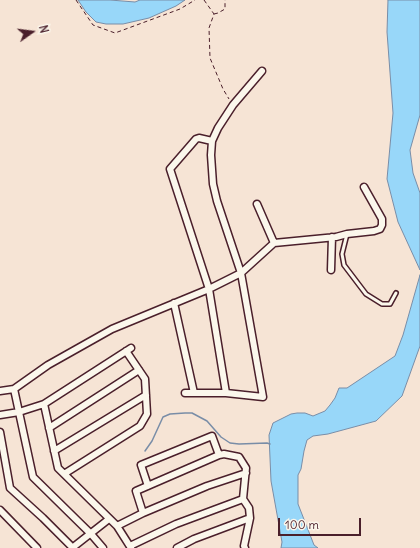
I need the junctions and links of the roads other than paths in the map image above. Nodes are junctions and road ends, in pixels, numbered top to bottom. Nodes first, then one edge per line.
1 (262, 70) dead end
2 (212, 141) junction
3 (364, 187) dead end
4 (257, 204) dead end
5 (347, 234) junction
6 (332, 237) junction
7 (274, 243) junction
8 (331, 270) dead end
9 (241, 273) junction
10 (209, 289) junction
11 (396, 293) dead end
12 (174, 303) junction
13 (139, 370) junction
14 (14, 389) junction
15 (0, 391) edge
16 (185, 393) dead end
17 (194, 393) junction
18 (226, 393) junction
19 (146, 395) junction
20 (44, 404) junction
21 (19, 412) junction
22 (0, 415) edge
23 (49, 428) junction
24 (0, 432) edge
25 (54, 451) junction
26 (219, 455) junction
27 (64, 474) junction
28 (246, 474) junction
29 (148, 486) junction
30 (243, 499) junction
31 (0, 510) edge
32 (143, 513) junction
33 (250, 518) junction
34 (109, 519) junction
35 (117, 526) junction
36 (91, 534) junction
37 (131, 547) edge
38 (243, 547) edge
39 (35, 548) edge
40 (72, 548) edge
41 (103, 548) edge
42 (177, 548) edge

1 - 2 street
2 - 9 street
2 - 10 street
3 - 5 street
4 - 7 street
5 - 6 street
5 - 11 lane
6 - 7 street
6 - 8 street
7 - 9 street
9 - 10 street
9 - 18 street
10 - 12 street
10 - 18 street
12 - 14 street
12 - 17 street
13 - 19 street
13 - 20 street
13 - 23 street
14 - 15 street
14 - 21 street
16 - 17 street
17 - 18 street
19 - 25 street
19 - 27 street
20 - 21 street
20 - 23 street
21 - 22 street
21 - 36 street
23 - 25 street
24 - 40 street
25 - 27 street
26 - 28 street
26 - 29 street
26 - 29 street
27 - 34 street
28 - 30 street
28 - 32 street
29 - 32 street
30 - 33 street
30 - 37 street
31 - 39 street
32 - 35 street
33 - 38 street
33 - 42 street
34 - 35 street
34 - 36 street
35 - 37 street
36 - 40 street
36 - 41 street

